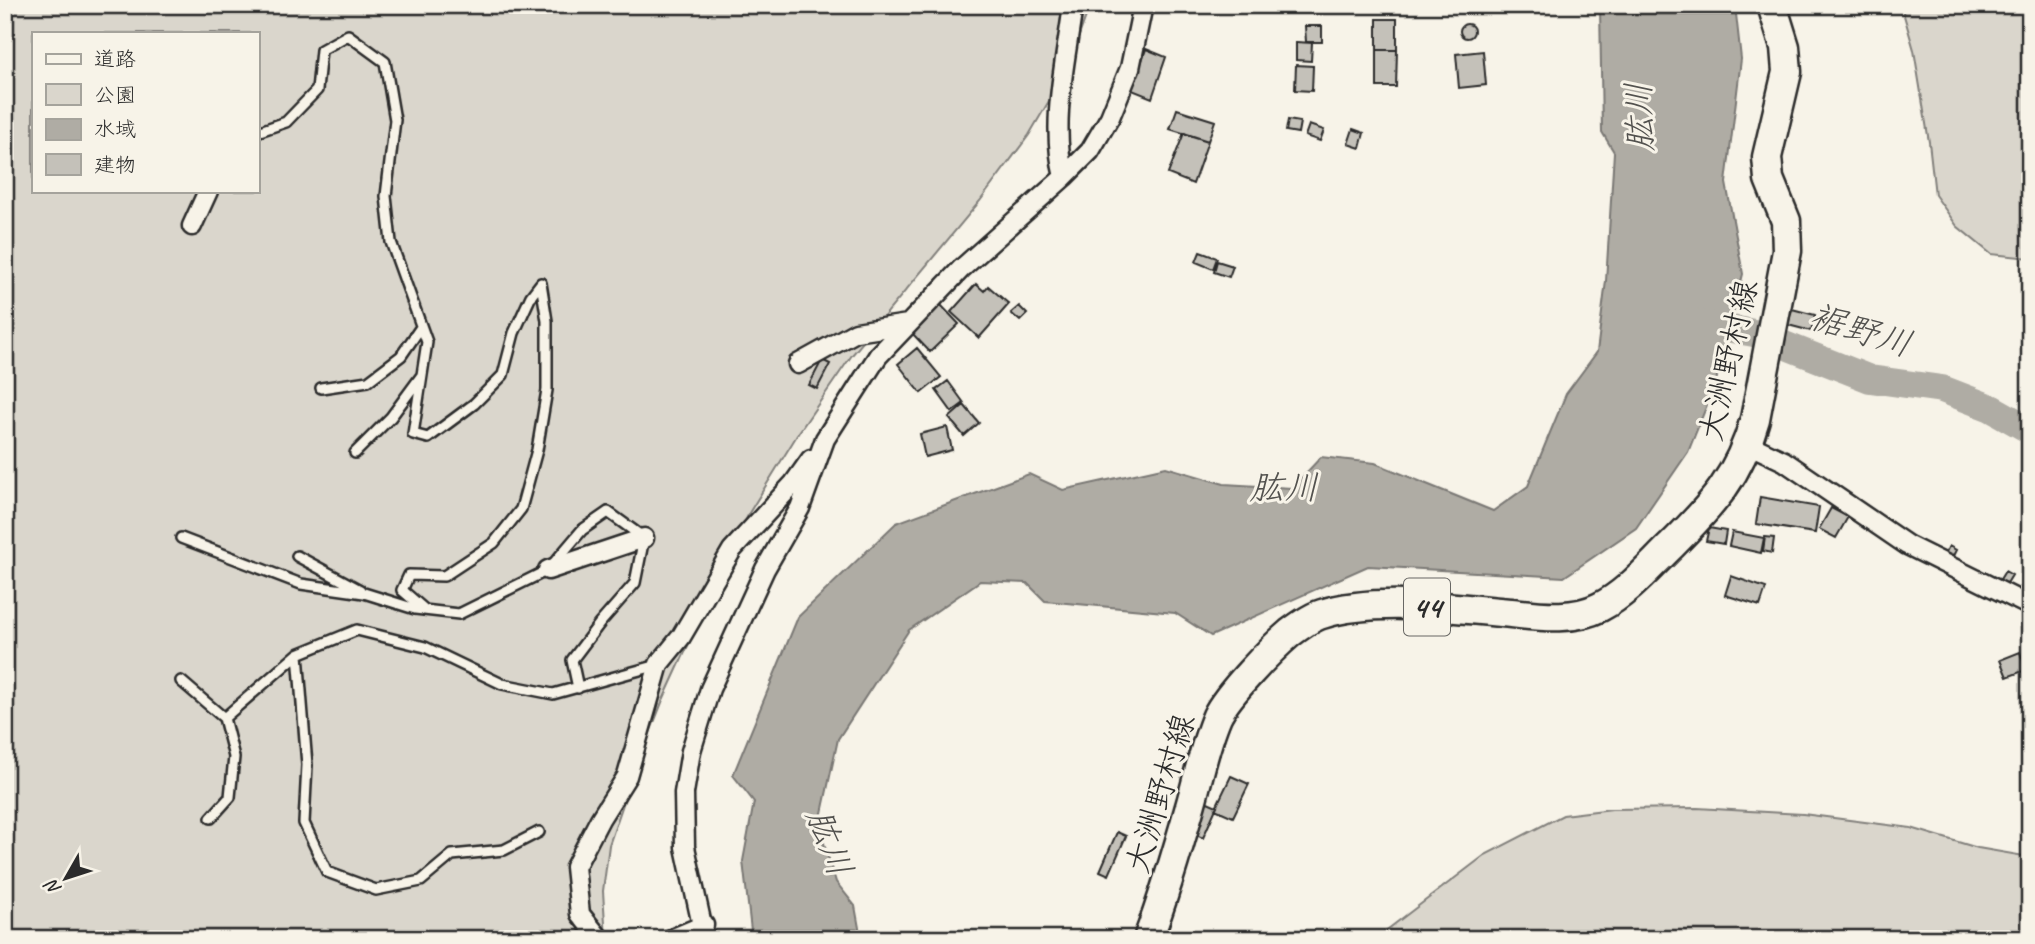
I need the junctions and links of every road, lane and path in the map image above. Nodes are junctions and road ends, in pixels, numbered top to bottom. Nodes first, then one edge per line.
1 (1073, 5) edge
2 (1143, 5) edge
3 (1772, 5) edge
4 (259, 131) edge
5 (1064, 177) junction
6 (208, 192) edge
7 (192, 226) dead end
8 (908, 324) junction
9 (421, 327) junction
10 (798, 364) dead end
11 (423, 374) junction
12 (321, 388) dead end
13 (825, 439) junction
14 (1748, 444) junction
15 (355, 453) dead end
16 (181, 538) dead end
17 (644, 538) junction
18 (297, 556) dead end
19 (548, 570) junction
20 (364, 593) junction
21 (2030, 606) edge
22 (425, 610) junction
23 (298, 654) junction
24 (660, 664) junction
25 (181, 681) dead end
26 (578, 688) junction
27 (224, 718) junction
28 (211, 818) dead end
29 (539, 832) dead end
30 (705, 932) edge
31 (600, 939) edge
32 (671, 939) edge
33 (1148, 939) edge

1 - 5 street
2 - 5 street
3 - 14 main road, 大洲野村線 / 44
4 - 9 lane
5 - 8 street
6 - 7 street
8 - 10 street
8 - 13 street
9 - 11 lane
9 - 12 lane
11 - 15 lane
11 - 22 lane
13 - 24 street
13 - 30 street
14 - 21 street
14 - 33 main road, 大洲野村線 / 44
16 - 20 lane
17 - 19 street
17 - 19 lane
17 - 26 lane
18 - 20 lane
19 - 22 lane
20 - 22 lane
23 - 26 lane
23 - 27 lane
23 - 29 lane
24 - 26 lane
24 - 31 street
25 - 27 lane
27 - 28 lane
30 - 32 street

